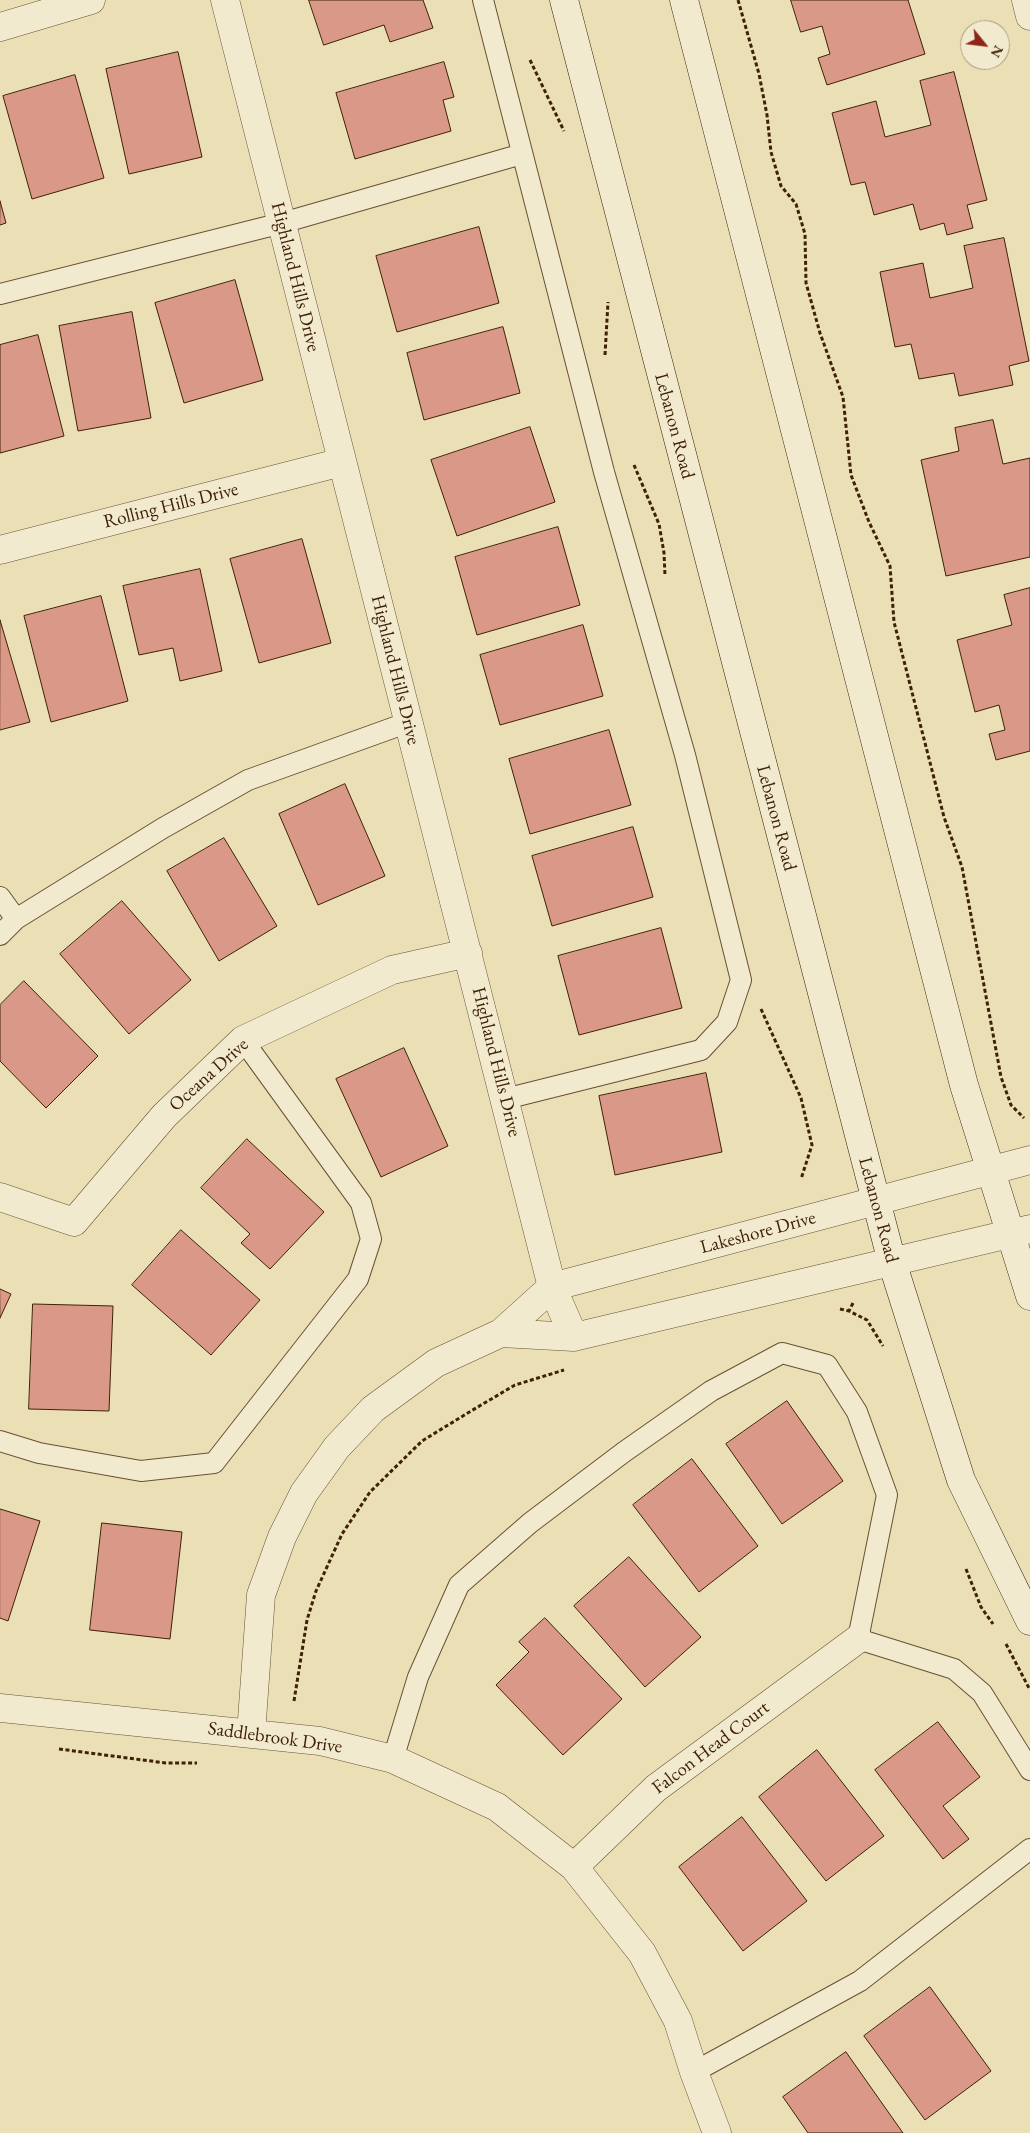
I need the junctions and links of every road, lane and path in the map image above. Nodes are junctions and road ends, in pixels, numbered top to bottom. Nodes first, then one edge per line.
1 (91, 0) edge
2 (225, 0) edge
3 (484, 0) edge
4 (564, 0) edge
5 (684, 0) edge
6 (738, 0) edge
7 (1026, 0) edge
8 (1030, 16) edge
9 (0, 27) edge
10 (522, 154) junction
11 (282, 223) junction
12 (0, 294) edge
13 (342, 462) junction
14 (0, 550) edge
15 (409, 722) junction
16 (0, 897) edge
17 (16, 918) junction
18 (0, 935) edge
19 (468, 953) junction
20 (243, 1040) junction
21 (505, 1099) junction
22 (1024, 1118) dead end
23 (1030, 1160) edge
24 (992, 1172) junction
25 (0, 1197) edge
26 (876, 1202) junction
27 (1020, 1231) edge
28 (892, 1262) junction
29 (552, 1287) junction
30 (1030, 1296) edge
31 (832, 1307) dead end
32 (849, 1311) dead end
33 (501, 1333) junction
34 (574, 1337) junction
35 (570, 1368) dead end
36 (0, 1441) edge
37 (1030, 1621) edge
38 (858, 1639) junction
39 (294, 1700) dead end
40 (0, 1708) edge
41 (251, 1734) junction
42 (52, 1747) dead end
43 (393, 1759) junction
44 (198, 1763) dead end
45 (1030, 1770) edge
46 (1030, 1849) edge
47 (574, 1867) junction
48 (694, 2072) junction
49 (717, 2133) edge

1 - 9 street
2 - 11 street, Highland Hills Drive
3 - 10 lane
4 - 26 street, Lebanon Road
5 - 24 street
6 - 22 path
7 - 8 street
10 - 11 lane
10 - 21 lane
11 - 12 lane
11 - 13 street, Highland Hills Drive
13 - 14 street, Rolling Hills Drive
13 - 15 street, Highland Hills Drive
15 - 17 lane
15 - 19 street, Highland Hills Drive
16 - 17 lane
17 - 18 lane
19 - 20 street, Oceana Drive
19 - 21 street, Highland Hills Drive
20 - 25 street, Oceana Drive
20 - 36 lane
21 - 29 street, Highland Hills Drive
23 - 24 street, Lakeshore Drive
24 - 26 street, Lakeshore Drive
24 - 27 street
26 - 28 street, Lebanon Road
26 - 29 street, Lakeshore Drive
27 - 28 street, Lakeshore Drive
27 - 30 street
28 - 34 street, Lakeshore Drive
28 - 37 street, Lebanon Road
29 - 33 street, Lakeshore Drive
29 - 34 street, Highland Hills Drive
31 - 32 path
33 - 34 street, Lakeshore Drive
33 - 41 street, Lakeshore Drive
35 - 39 path
38 - 43 lane
38 - 45 lane
38 - 47 street, Falcon Head Court
40 - 41 street, Saddlebrook Drive
41 - 43 street, Saddlebrook Drive
42 - 44 path
43 - 47 street, Saddlebrook Drive
46 - 48 lane
47 - 48 street, Saddlebrook Drive
48 - 49 street, Saddlebrook Drive

